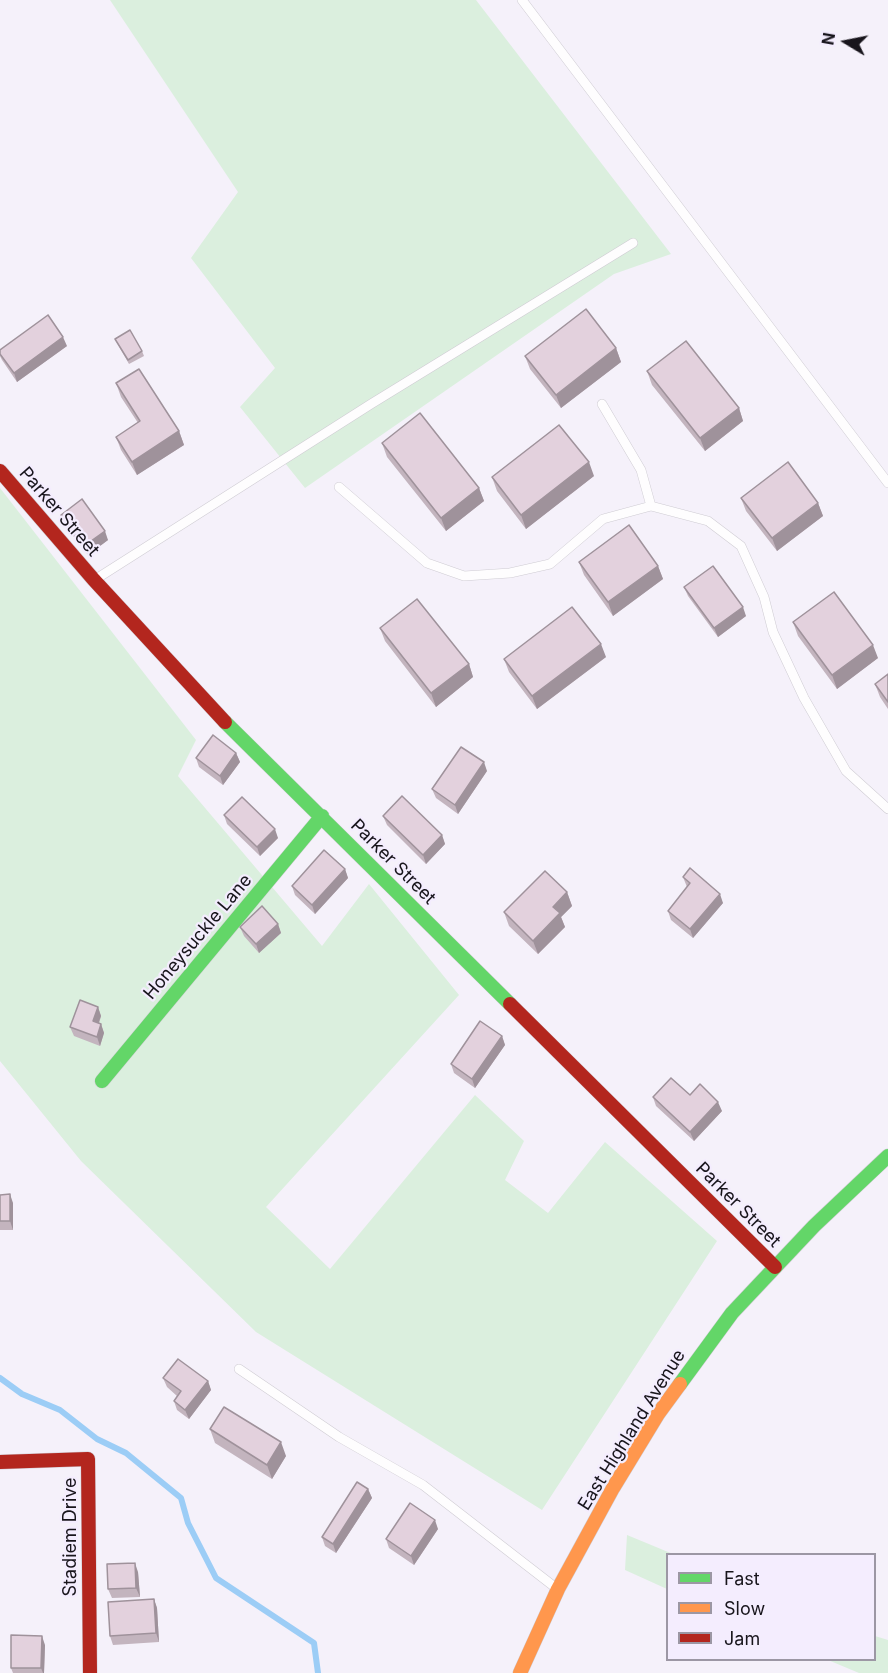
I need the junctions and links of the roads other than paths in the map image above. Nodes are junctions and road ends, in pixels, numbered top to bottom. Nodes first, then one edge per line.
1 (522, 0) edge
2 (633, 243) dead end
3 (602, 404) dead end
4 (0, 471) edge
5 (888, 483) edge
6 (339, 487) dead end
7 (651, 506) junction
8 (94, 580) junction
9 (888, 809) edge
10 (322, 816) junction
11 (102, 1081) dead end
12 (888, 1156) edge
13 (775, 1267) junction
14 (239, 1369) dead end
15 (0, 1462) edge
16 (558, 1589) junction
17 (90, 1673) edge
18 (520, 1673) edge

1 - 5 lane
2 - 8 lane
3 - 7 lane
4 - 8 street, Parker Street
6 - 7 lane
7 - 9 lane
8 - 10 street, Parker Street
10 - 11 street, Honeysuckle Lane
10 - 13 street, Parker Street
12 - 13 street, East Highland Avenue
13 - 16 street, East Highland Avenue
14 - 16 lane
15 - 17 street, Stadiem Drive
16 - 18 street, East Highland Avenue

